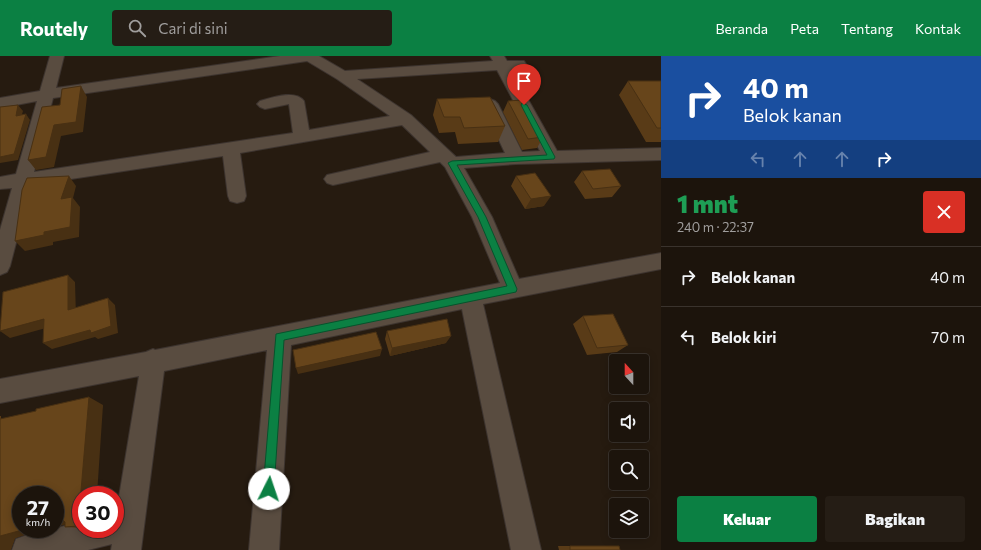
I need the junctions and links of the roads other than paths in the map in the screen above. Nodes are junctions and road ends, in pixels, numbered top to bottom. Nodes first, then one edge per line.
1 (58, 56) edge
2 (310, 56) edge
3 (500, 61) edge
4 (519, 64) dead end
5 (342, 76) junction
6 (48, 94) junction
7 (487, 97) edge
8 (0, 103) edge
9 (265, 104) dead end
10 (405, 119) junction
11 (302, 136) junction
12 (231, 149) junction
13 (661, 154) edge
14 (552, 157) junction
15 (516, 158) junction
16 (447, 159) junction
17 (24, 179) junction
18 (333, 179) dead end
19 (0, 183) edge
20 (237, 196) dead end
21 (661, 261) edge
22 (0, 266) edge
23 (513, 289) junction
24 (471, 298) junction
25 (280, 337) junction
26 (153, 360) junction
27 (0, 391) edge
28 (124, 517) edge
29 (93, 538) edge
30 (27, 550) edge
31 (264, 550) edge
32 (526, 550) edge

1 - 6 street
2 - 5 street
2 - 6 street
3 - 4 street
3 - 5 street
3 - 14 street
5 - 10 street
6 - 8 street
6 - 17 street
7 - 15 street
9 - 11 street
10 - 11 street
10 - 16 street
11 - 12 street
12 - 17 street
12 - 20 street
13 - 14 street
14 - 15 street
15 - 16 street
16 - 18 street
16 - 23 street
17 - 19 street
17 - 22 street
21 - 23 street
23 - 24 street
24 - 25 street
24 - 32 street
25 - 26 street
25 - 31 street
26 - 27 street
26 - 28 street
29 - 30 street

